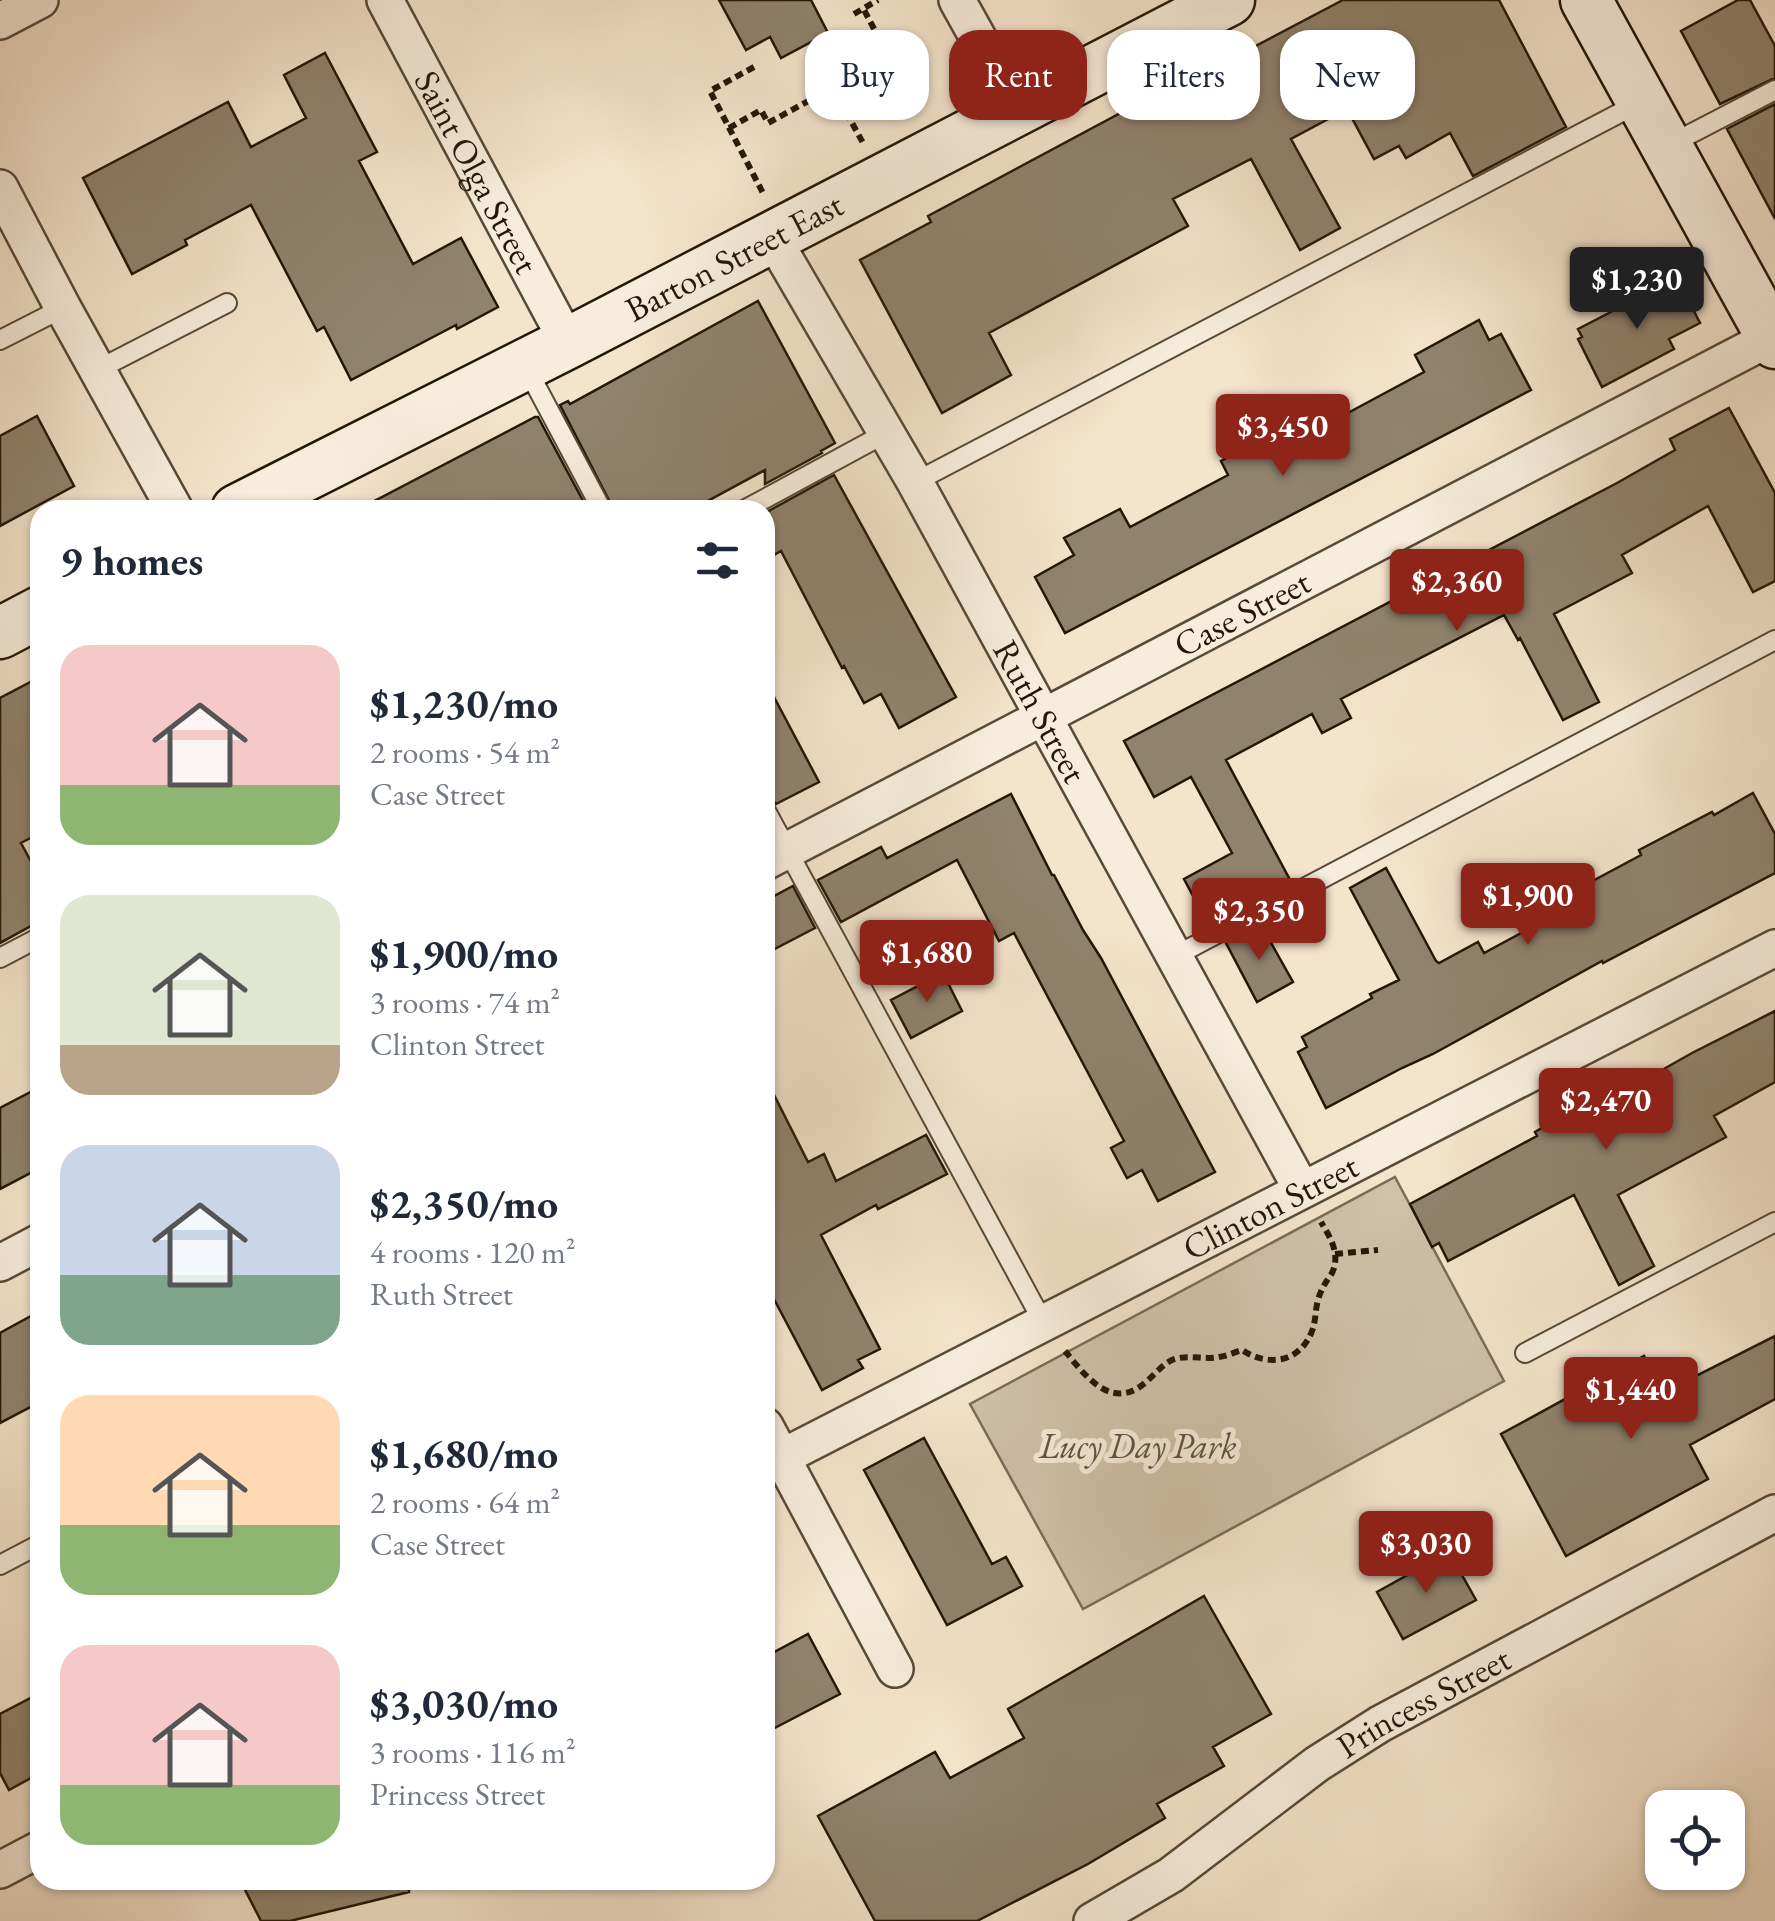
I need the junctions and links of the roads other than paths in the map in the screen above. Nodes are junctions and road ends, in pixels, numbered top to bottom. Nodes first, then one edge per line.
1 (40, 0) edge
2 (385, 0) edge
3 (957, 0) edge
4 (1229, 0) edge
5 (1586, 0) edge
6 (0, 21) edge
7 (974, 30) edge
8 (1087, 74) edge
9 (1775, 90) edge
10 (1642, 101) junction
11 (999, 120) edge
12 (1666, 147) junction
13 (0, 188) edge
14 (772, 237) junction
15 (227, 303) dead end
16 (63, 308) junction
17 (0, 340) edge
18 (1773, 340) edge
19 (568, 342) junction
20 (524, 364) junction
21 (98, 370) junction
22 (886, 434) junction
23 (914, 482) junction
24 (170, 500) edge
25 (263, 500) edge
26 (597, 500) edge
27 (763, 500) edge
28 (30, 617) edge
29 (0, 633) edge
30 (1775, 640) edge
31 (1042, 717) junction
32 (776, 856) edge
33 (30, 942) edge
34 (1775, 948) edge
35 (1175, 956) junction
36 (0, 958) edge
37 (1302, 1190) junction
38 (1775, 1222) edge
39 (30, 1248) edge
40 (0, 1264) edge
41 (1043, 1322) junction
42 (1525, 1353) dead end
43 (775, 1460) edge
44 (775, 1464) edge
45 (1775, 1514) edge
46 (30, 1549) edge
47 (0, 1565) edge
48 (895, 1669) dead end
49 (30, 1854) edge
50 (0, 1870) edge
51 (1092, 1921) edge

1 - 6 street
2 - 19 street, Saint Olga Street
3 - 7 street
4 - 8 main road, Barton Street East
5 - 10 main road
9 - 12 lane
10 - 12 main road
10 - 23 lane
11 - 14 main road, Barton Street East
12 - 18 main road
13 - 16 street
14 - 19 main road, Barton Street East
14 - 22 street, Ruth Street
15 - 21 lane
16 - 17 lane
16 - 21 street
18 - 31 street, Case Street
19 - 20 main road, Barton Street East
20 - 25 main road, Barton Street East
20 - 26 lane
21 - 24 street
22 - 23 street, Ruth Street
22 - 27 lane
23 - 31 street, Ruth Street
28 - 29 main road
30 - 35 lane
31 - 32 street, Case Street
31 - 35 street, Ruth Street
32 - 41 lane
33 - 36 lane
34 - 37 street, Clinton Street
35 - 37 street, Ruth Street
37 - 41 street, Clinton Street
38 - 42 lane
39 - 40 street
41 - 43 street, Clinton Street
44 - 48 street
45 - 51 street, Princess Street
46 - 47 lane
49 - 50 street

